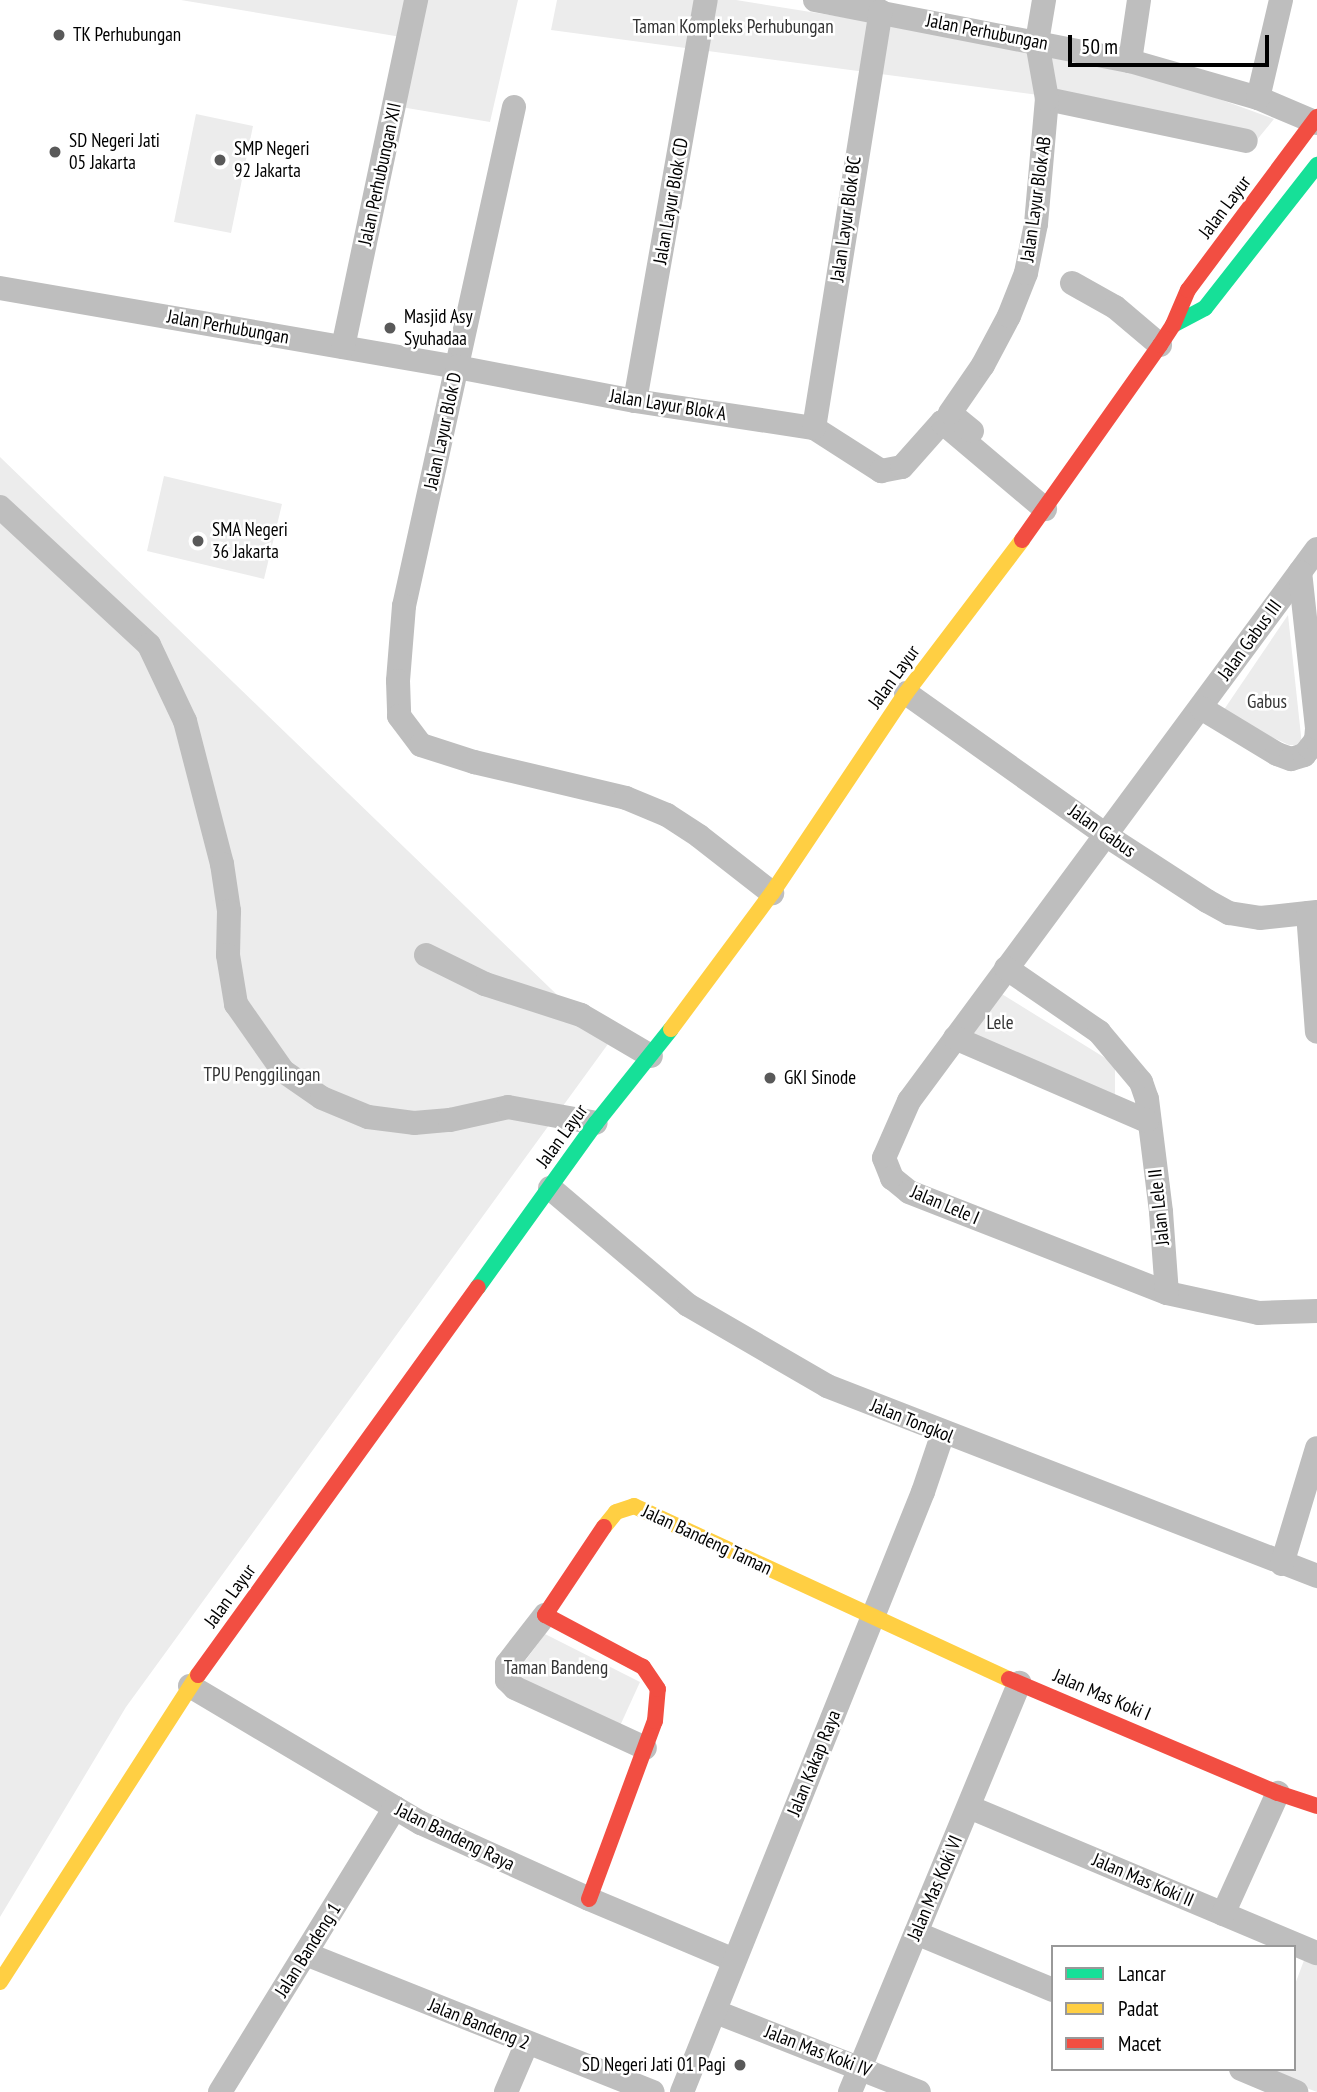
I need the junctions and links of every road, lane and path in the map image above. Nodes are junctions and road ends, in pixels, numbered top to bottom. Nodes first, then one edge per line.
1 (416, 0) edge
2 (706, 0) edge
3 (816, 0) edge
4 (1044, 0) edge
5 (1139, 0) edge
6 (1280, 0) edge
7 (897, 9) edge
8 (1037, 42) junction
9 (1130, 61) junction
10 (1258, 98) junction
11 (1047, 99) junction
12 (514, 107) dead end
13 (1316, 121) edge
14 (1246, 141) dead end
15 (1317, 165) edge
16 (1282, 166) junction
17 (1311, 185) edge
18 (1072, 283) dead end
19 (0, 288) edge
20 (1167, 335) junction
21 (343, 347) junction
22 (457, 366) junction
23 (635, 401) junction
24 (814, 428) junction
25 (1050, 503) junction
26 (0, 507) edge
27 (1317, 549) edge
28 (1300, 572) junction
29 (906, 693) junction
30 (1201, 708) junction
31 (1107, 836) junction
32 (772, 893) junction
33 (1312, 912) edge
34 (426, 955) dead end
35 (1006, 968) junction
36 (1317, 1032) edge
37 (955, 1038) junction
38 (651, 1056) junction
39 (1147, 1121) junction
40 (596, 1123) junction
41 (550, 1188) junction
42 (1167, 1293) junction
43 (1317, 1311) edge
44 (943, 1433) junction
45 (1317, 1448) edge
46 (1282, 1564) junction
47 (1317, 1576) edge
48 (545, 1615) junction
49 (873, 1617) junction
50 (1019, 1683) junction
51 (190, 1686) junction
52 (645, 1748) junction
53 (1278, 1793) junction
54 (969, 1807) junction
55 (1317, 1807) edge
56 (395, 1808) junction
57 (589, 1899) junction
58 (1223, 1914) junction
59 (916, 1933) junction
60 (1283, 1945) edge
61 (306, 1954) junction
62 (734, 1960) junction
63 (0, 1982) edge
64 (1051, 1989) edge
65 (716, 2012) junction
66 (527, 2043) junction
67 (860, 2067) junction
68 (1250, 2071) edge
69 (220, 2092) edge
70 (506, 2092) edge
71 (653, 2092) edge
72 (682, 2092) edge
73 (850, 2092) edge
74 (919, 2092) edge
75 (1296, 2092) edge

1 - 21 street, Jalan Perhubungan XII
2 - 23 street, Jalan Layur Blok CD
3 - 7 street, Jalan Perhubungan
4 - 8 street, Jalan Layur Blok AB
5 - 9 street
6 - 10 street
7 - 8 street, Jalan Perhubungan
7 - 24 street, Jalan Layur Blok BC
8 - 9 street, Jalan Perhubungan
8 - 11 street, Jalan Layur Blok AB
9 - 10 street, Jalan Perhubungan
10 - 13 street, Jalan Perhubungan
11 - 14 street
11 - 25 street, Jalan Layur Blok AB
12 - 22 street, Jalan Layur Blok D
13 - 16 street, Jalan Layur
15 - 17 street, Jalan Layur
16 - 17 street
16 - 20 street, Jalan Layur
17 - 20 street, Jalan Layur
18 - 20 street
19 - 21 street, Jalan Perhubungan
20 - 25 street, Jalan Layur
21 - 22 street, Jalan Perhubungan
22 - 23 street, Jalan Layur Blok A
22 - 32 street, Jalan Layur Blok D
23 - 24 street, Jalan Layur Blok A
24 - 25 street, Jalan Layur Blok A
25 - 29 street, Jalan Layur
26 - 40 street
27 - 28 street, Jalan Gabus III
28 - 30 street, Jalan Gabus III
28 - 30 street, Jalan Gabus III
29 - 31 street, Jalan Gabus
29 - 32 street, Jalan Layur
30 - 31 street, Jalan Gabus III
31 - 33 street, Jalan Gabus
31 - 35 street, Jalan Lele I
32 - 38 street, Jalan Layur
33 - 36 street
34 - 38 street
35 - 37 street, Jalan Lele I
35 - 39 street, Jalan Lele II
37 - 39 street
37 - 42 street, Jalan Lele I
38 - 40 street, Jalan Layur
39 - 42 street, Jalan Lele II
40 - 41 street, Jalan Layur
41 - 44 street, Jalan Tongkol
41 - 51 street, Jalan Layur
42 - 43 street, Jalan Lele I
44 - 46 street, Jalan Tongkol
44 - 49 street, Jalan Kakap Raya
45 - 46 street
46 - 47 street, Jalan Tongkol
48 - 49 street, Jalan Bandeng Taman
48 - 52 street
48 - 52 street, Jalan Bandeng Taman
49 - 50 street, Jalan Mas Koki I
49 - 62 street, Jalan Kakap Raya
50 - 53 street, Jalan Mas Koki I
50 - 54 street, Jalan Mas Koki VI
51 - 56 street, Jalan Bandeng Raya
51 - 63 street, Jalan Layur
52 - 57 street
53 - 55 street, Jalan Mas Koki I
53 - 58 street
54 - 58 street, Jalan Mas Koki II
54 - 59 street, Jalan Mas Koki VI
56 - 57 street, Jalan Bandeng Raya
56 - 61 street, Jalan Bandeng 1
57 - 62 street, Jalan Bandeng Raya
58 - 60 street, Jalan Mas Koki II
59 - 64 street
59 - 67 street, Jalan Mas Koki VI
61 - 66 street, Jalan Bandeng 2
61 - 69 street, Jalan Bandeng 1
62 - 65 street, Jalan Kakap Raya
65 - 67 street, Jalan Mas Koki IV
65 - 72 street, Jalan Kakap Raya
66 - 70 street
66 - 71 street, Jalan Bandeng 2
67 - 73 street, Jalan Mas Koki VI
67 - 74 street, Jalan Mas Koki IV
68 - 75 street

